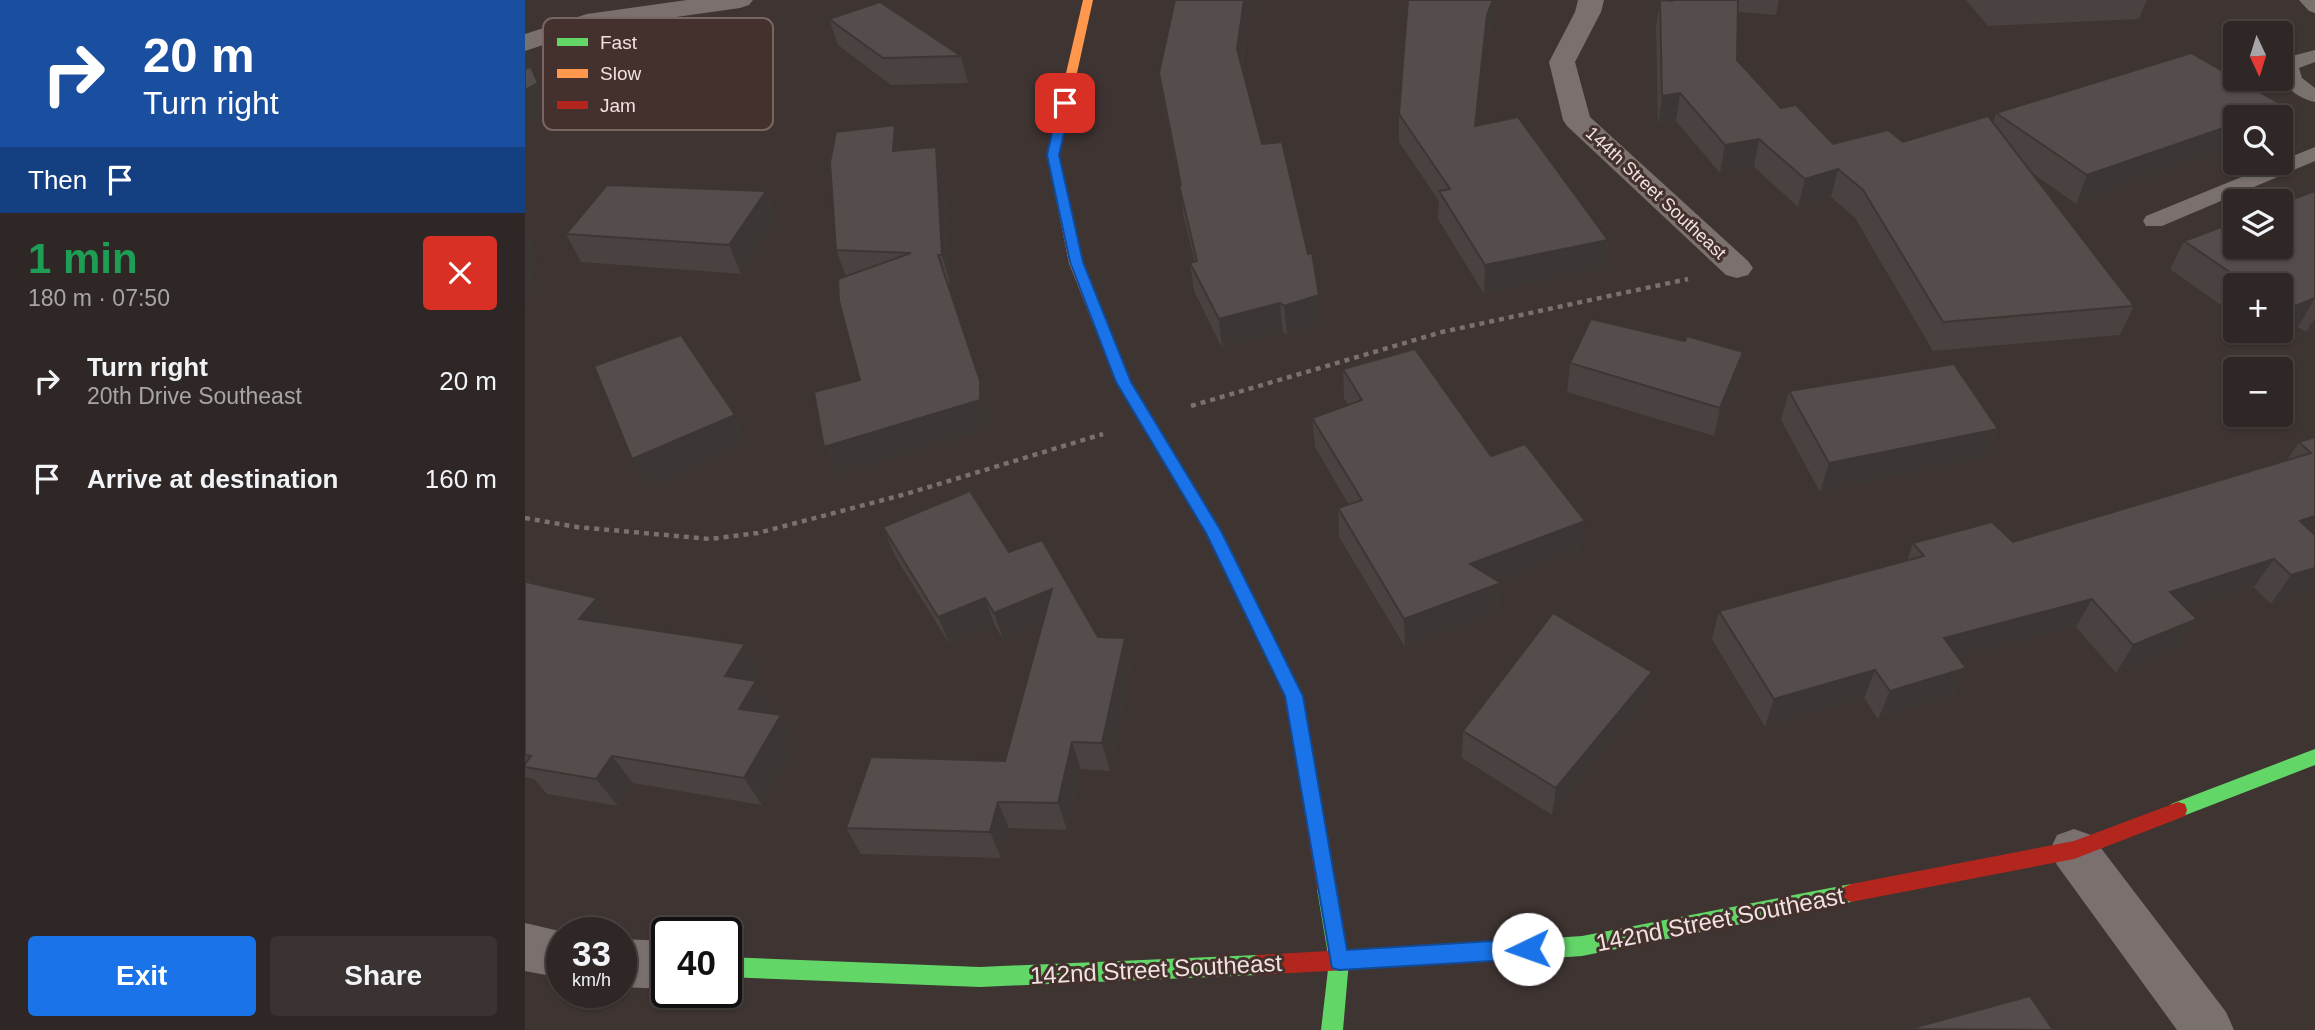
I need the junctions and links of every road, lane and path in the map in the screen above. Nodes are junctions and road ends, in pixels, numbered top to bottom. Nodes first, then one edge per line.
1 (740, 0) edge
2 (1089, 0) edge
3 (1591, 0) edge
4 (2308, 0) edge
5 (2315, 7) edge
6 (582, 11) edge
7 (543, 33) edge
8 (525, 43) edge
9 (2315, 56) edge
10 (2315, 96) edge
11 (2315, 153) edge
12 (2154, 220) dead end
13 (1737, 268) joint
14 (1147, 421) junction
15 (525, 518) edge
16 (2315, 758) edge
17 (2074, 850) junction
18 (525, 947) edge
19 (546, 951) edge
20 (1339, 961) junction
21 (742, 968) edge
22 (1332, 1030) edge
23 (2208, 1030) edge

1 - 6 street
2 - 14 street
3 - 13 street, 144th Street Southeast
4 - 5 lane
7 - 8 street
9 - 10 lane
11 - 12 lane
13 - 14 path
14 - 15 path
14 - 20 street
16 - 17 street, 142nd Street Southeast
17 - 20 street, 142nd Street Southeast
17 - 23 street
18 - 19 street
20 - 21 street, 142nd Street Southeast
20 - 22 street

